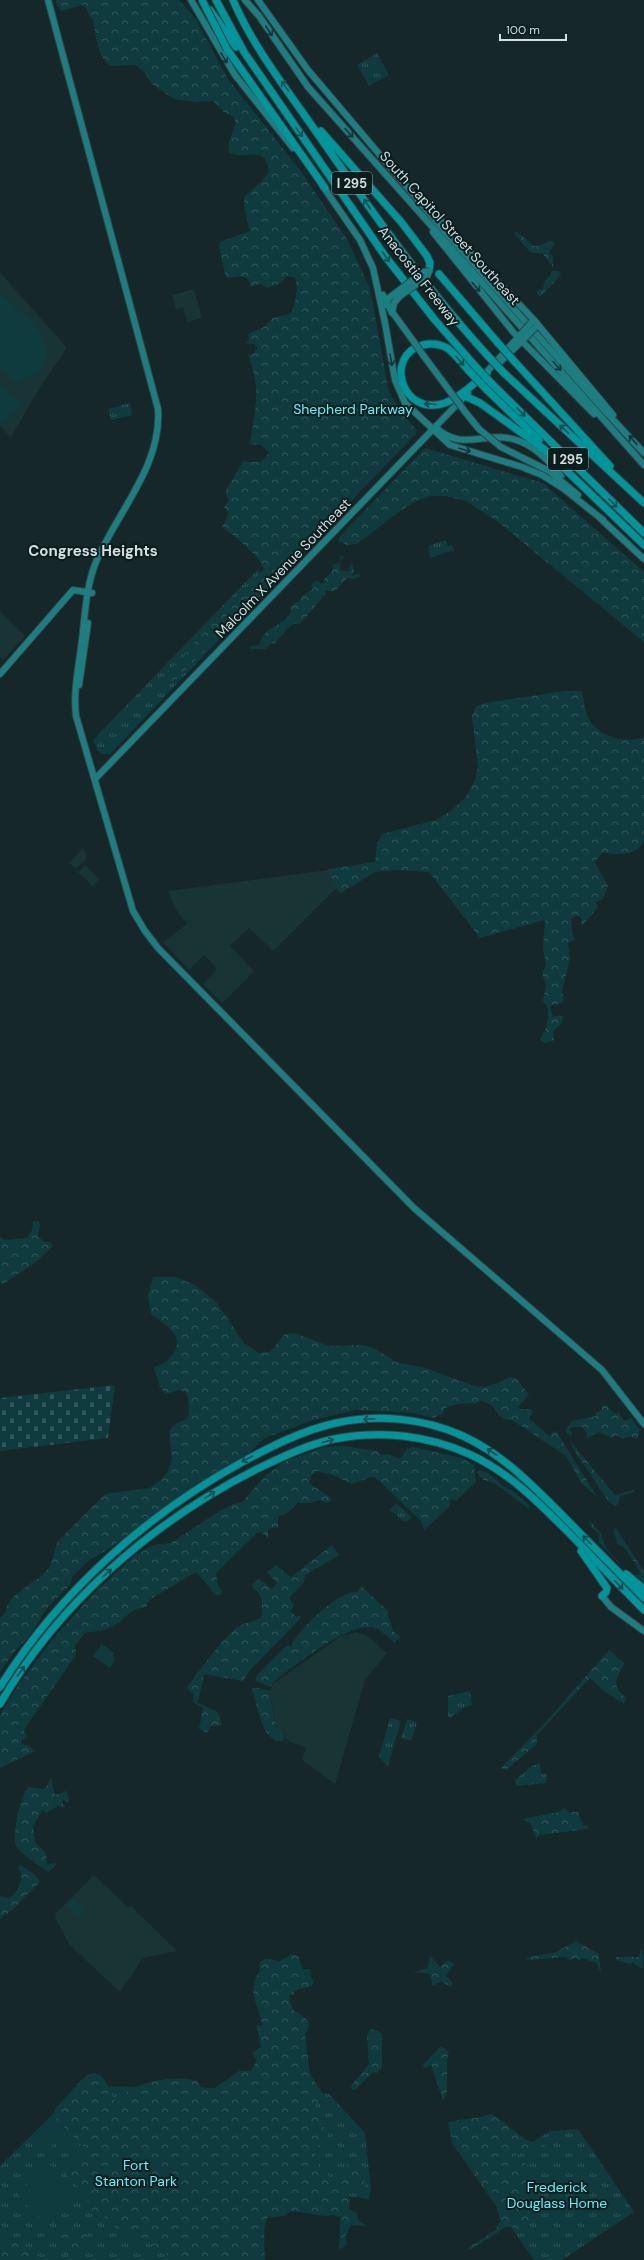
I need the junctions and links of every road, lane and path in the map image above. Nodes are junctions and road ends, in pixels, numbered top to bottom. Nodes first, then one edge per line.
1 (48, 0) edge
2 (191, 0) edge
3 (202, 0) edge
4 (216, 0) edge
5 (233, 0) edge
6 (245, 0) edge
7 (258, 0) edge
8 (264, 0) edge
9 (281, 29) junction
10 (274, 97) junction
11 (292, 98) junction
12 (325, 188) junction
13 (410, 189) junction
14 (421, 214) junction
15 (429, 271) junction
16 (439, 274) joint
17 (377, 280) junction
18 (399, 294) junction
19 (386, 303) junction
20 (392, 313) junction
21 (386, 323) junction
22 (535, 324) junction
23 (522, 337) junction
24 (473, 370) junction
25 (487, 373) junction
26 (490, 387) junction
27 (465, 396) junction
28 (622, 427) junction
29 (434, 428) junction
30 (622, 441) junction
31 (644, 453) edge
32 (644, 465) edge
33 (574, 476) junction
34 (569, 487) junction
35 (644, 503) edge
36 (603, 520) junction
37 (644, 533) edge
38 (644, 545) edge
39 (644, 559) edge
40 (90, 593) junction
41 (0, 674) edge
42 (95, 779) junction
43 (644, 1424) edge
44 (562, 1527) junction
45 (601, 1554) junction
46 (644, 1589) edge
47 (602, 1596) joint
48 (644, 1598) edge
49 (644, 1610) edge
50 (644, 1631) edge
51 (1, 1684) edge
52 (0, 1704) edge

1 - 40 main road
2 -> 12 main road
3 - 10 highway
3 - 12 highway, bridge
4 - 10 highway, Anacostia Freeway / I 295
11 -> 5 highway, Anacostia Freeway / I 295
6 -> 14 main road, South Capitol Street Southeast
7 - 9 main road
8 - 9 main road
9 - 13 main road
10 -> 24 highway, Anacostia Freeway / I 295
11 - 15 highway
35 -> 11 highway, Anacostia Freeway / I 295, bridge
12 - 17 main road
13 - 22 main road
13 - 28 main road
14 -> 23 main road
14 -> 30 main road, South Capitol Street Southeast
15 - 16 main road
15 - 18 main road, bridge
16 - 35 highway, bridge
17 - 19 main road
17 - 21 main road
18 - 19 main road
18 - 20 main road
19 - 20 main road
19 - 21 main road
20 - 34 main road, bridge
21 -> 29 main road
22 - 23 main road, Malcolm X Avenue Southeast, bridge
22 - 28 main road
23 - 25 main road, Malcolm X Avenue Southeast
23 - 30 main road
25 -> 24 highway
24 - 26 highway, Anacostia Freeway / I 295, bridge
25 - 27 main road, Malcolm X Avenue Southeast
26 - 33 highway
26 -> 37 highway, Anacostia Freeway / I 295
27 - 29 main road, Malcolm X Avenue Southeast
27 - 33 highway
31 -> 28 main road
29 - 34 main road
29 -> 36 main road
29 - 42 main road, Malcolm X Avenue Southeast
30 - 32 main road, South Capitol Street Southeast
33 - 38 highway
34 - 36 main road
36 - 39 main road
40 - 41 main road
40 - 42 main road
42 - 43 main road
44 - 47 highway
44 -> 49 highway
52 -> 44 highway
45 - 46 highway
45 - 48 highway
45 -> 51 highway
47 - 50 main road

